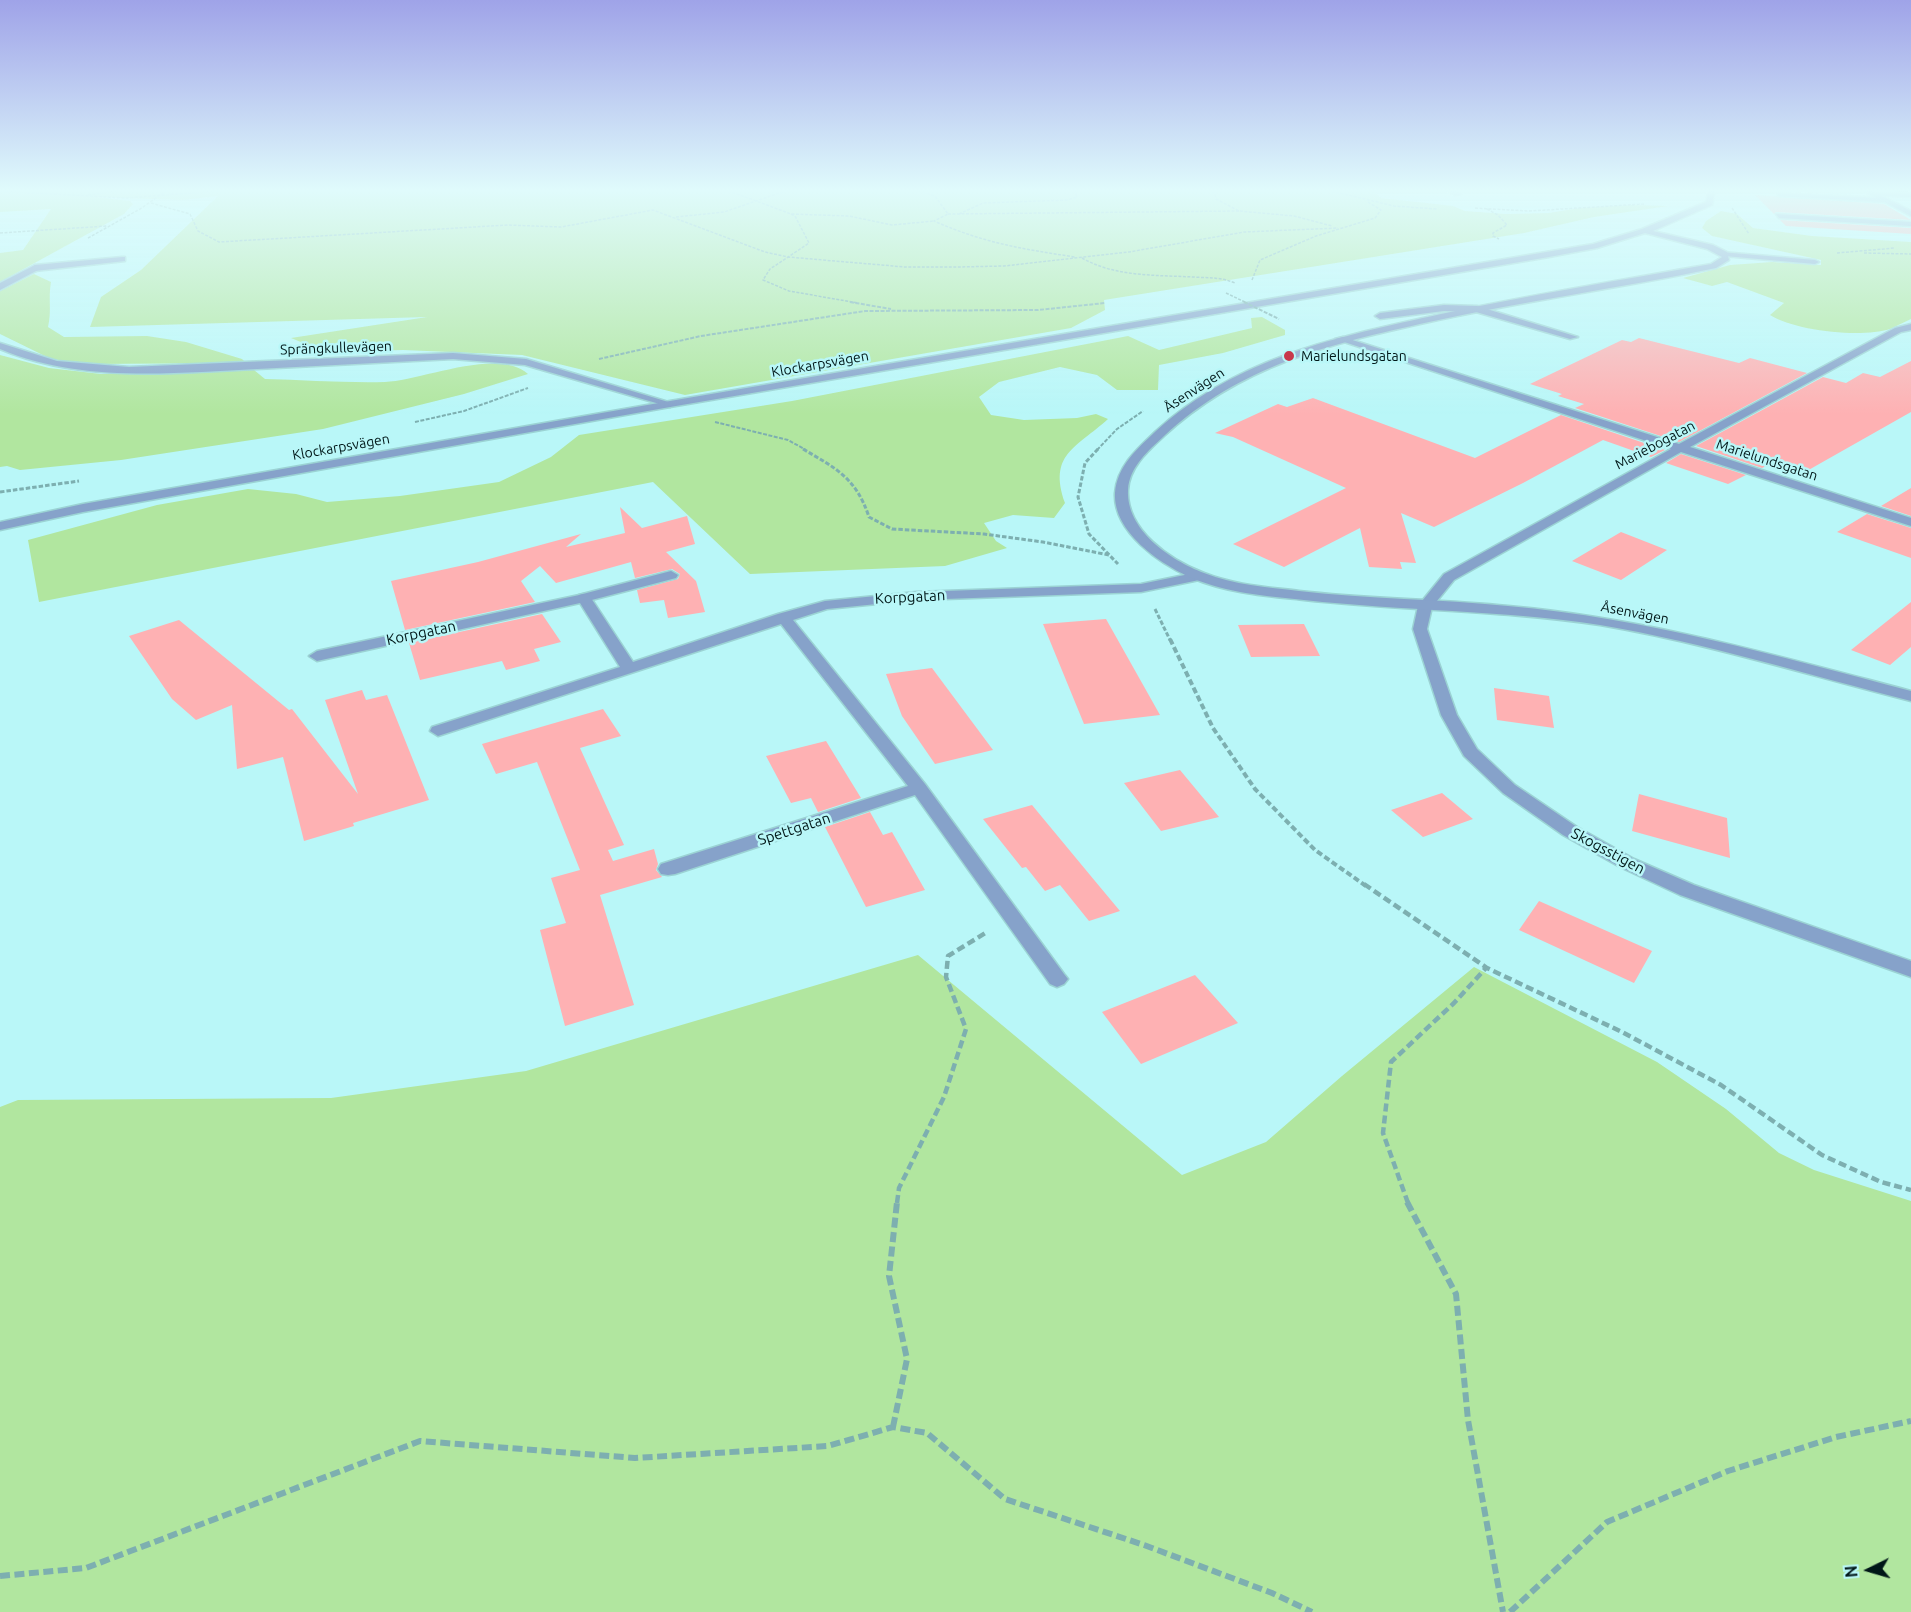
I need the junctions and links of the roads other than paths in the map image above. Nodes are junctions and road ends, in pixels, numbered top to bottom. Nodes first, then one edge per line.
1 (76, 264) edge
2 (1495, 264) edge
3 (1717, 264) edge
4 (0, 287) edge
5 (1477, 309) junction
6 (1380, 316) dead end
7 (1911, 327) edge
8 (1572, 337) dead end
9 (1340, 339) junction
10 (0, 346) edge
11 (670, 404) junction
12 (1682, 448) junction
13 (1911, 522) edge
14 (0, 526) edge
15 (671, 575) dead end
16 (1199, 576) junction
17 (584, 598) junction
18 (1425, 606) junction
19 (783, 617) junction
20 (318, 656) dead end
21 (629, 668) junction
22 (1911, 696) edge
23 (438, 730) dead end
24 (919, 788) junction
25 (668, 869) dead end
26 (1911, 969) edge
27 (1057, 978) dead end

1 - 4 street
2 - 11 street, Klockarpsvägen
3 - 5 street, Åsenvägen
5 - 6 street
5 - 8 street
5 - 9 street, Åsenvägen
7 - 12 street, Mariebogatan
9 - 12 street, Marielundsgatan
9 - 16 street, Åsenvägen
10 - 11 street, Sprängkullevägen
11 - 14 street, Klockarpsvägen
12 - 13 street, Marielundsgatan
12 - 18 street, Mariebogatan
15 - 17 street, Korpgatan
16 - 18 street, Åsenvägen
16 - 19 street, Korpgatan
17 - 20 street, Korpgatan
17 - 21 street
18 - 22 street, Åsenvägen
18 - 26 street, Skogsstigen
19 - 21 street, Korpgatan
19 - 24 street
21 - 23 street, Korpgatan
24 - 25 street, Spettgatan
24 - 27 street

